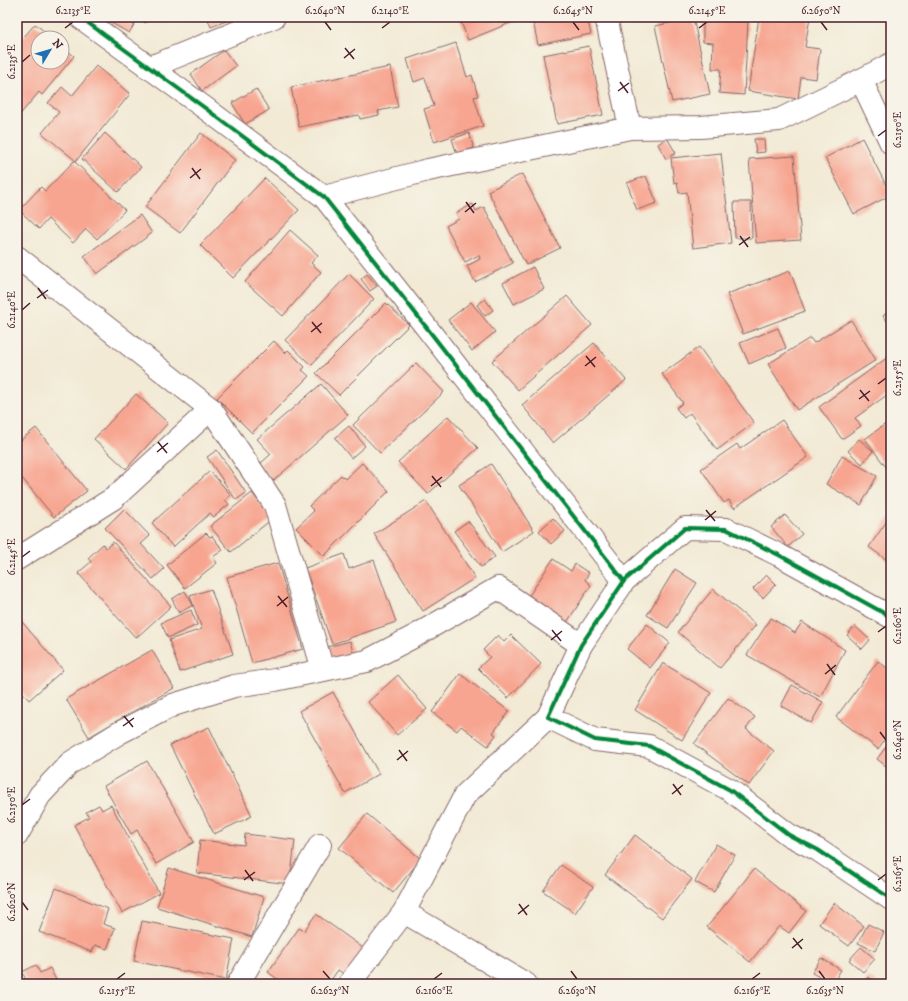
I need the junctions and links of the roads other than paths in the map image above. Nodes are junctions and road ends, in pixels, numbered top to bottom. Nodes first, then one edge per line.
1 (80, 17) edge
2 (274, 17) edge
3 (606, 17) edge
4 (891, 64) edge
5 (148, 68) junction
6 (861, 80) junction
7 (630, 128) junction
8 (891, 144) edge
9 (324, 197) junction
10 (17, 257) edge
11 (210, 409) junction
12 (17, 559) edge
13 (624, 581) junction
14 (891, 617) edge
15 (582, 645) junction
16 (323, 670) junction
17 (548, 717) junction
18 (17, 835) edge
19 (320, 845) dead end
20 (891, 898) edge
21 (404, 912) junction
22 (238, 984) edge
23 (350, 984) edge
24 (526, 984) edge

1 - 5 street
2 - 5 street
3 - 7 street
4 - 6 street
5 - 9 street
6 - 7 street
6 - 8 street
7 - 9 street
9 - 13 street
10 - 11 street
11 - 12 street
11 - 16 street
13 - 14 street
13 - 15 street
15 - 16 street
15 - 17 street
16 - 18 street
17 - 20 street
17 - 21 street
19 - 22 street
21 - 23 street
21 - 24 street

